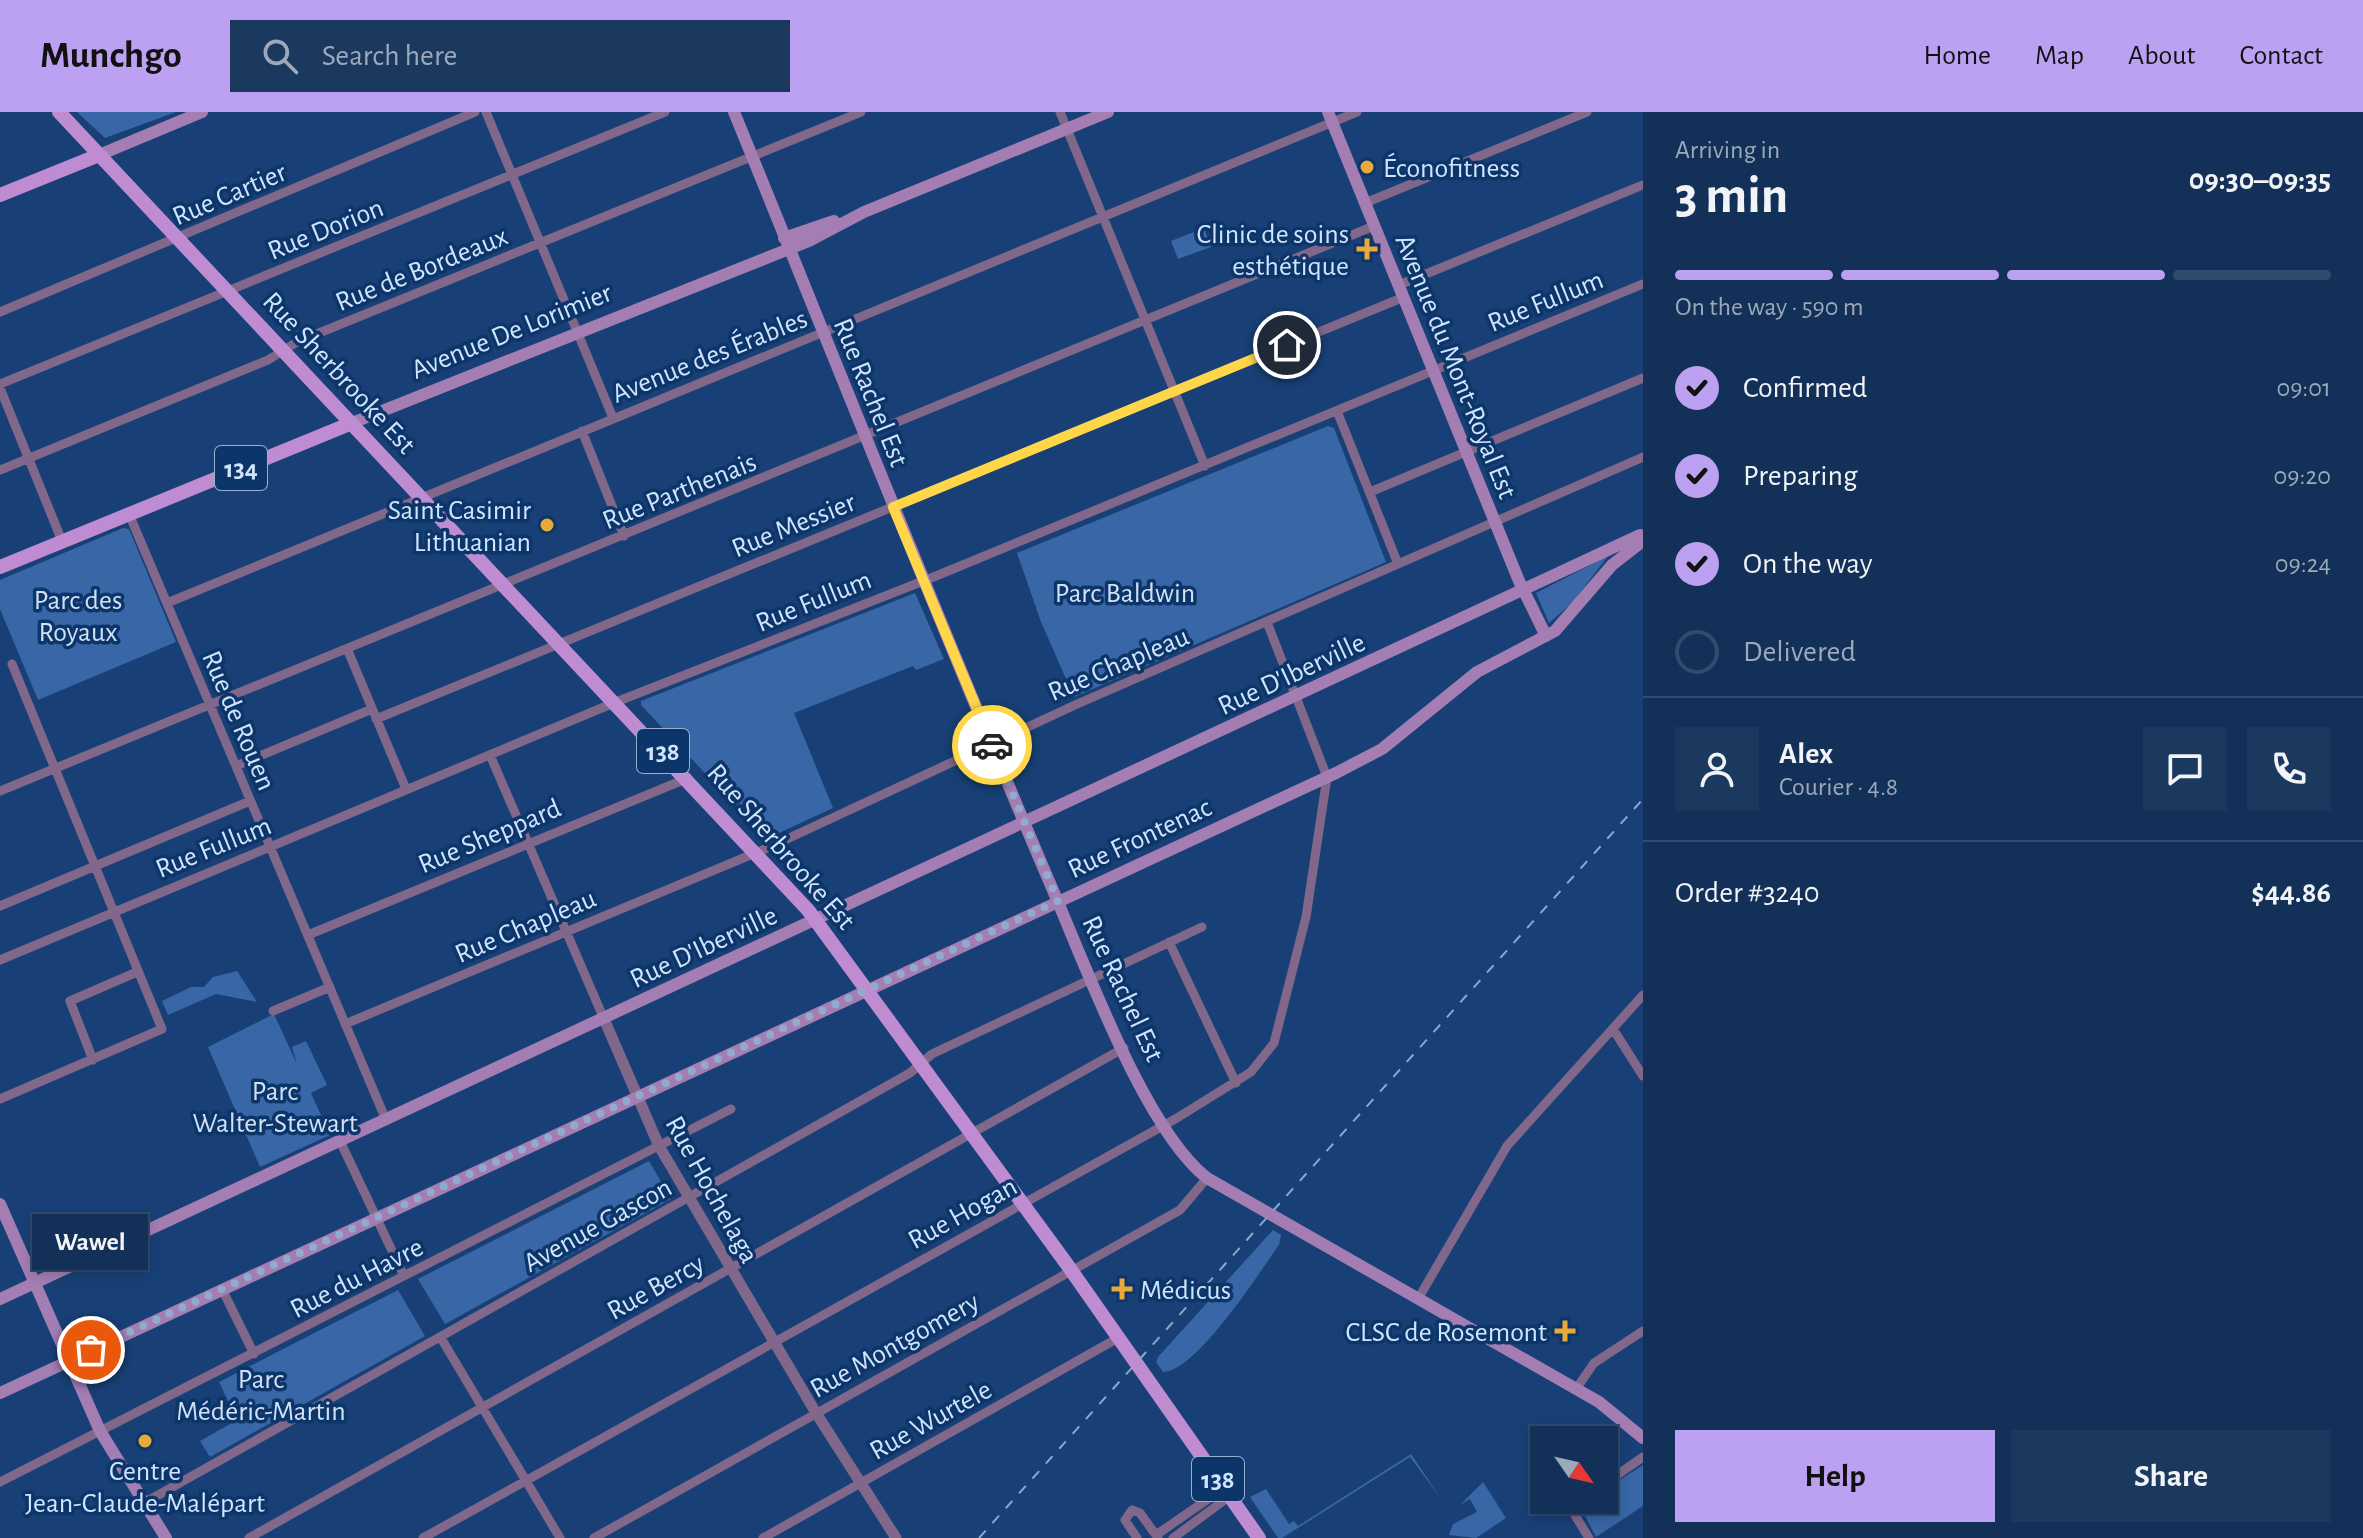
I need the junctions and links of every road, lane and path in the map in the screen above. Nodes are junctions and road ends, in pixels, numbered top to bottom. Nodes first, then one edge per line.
1 (59, 112) edge
2 (202, 112) edge
3 (475, 112) edge
4 (486, 112) edge
5 (665, 112) edge
6 (734, 112) edge
7 (861, 112) edge
8 (1060, 112) edge
9 (1108, 112) edge
10 (1357, 112) edge
11 (1587, 112) edge
12 (1330, 117) edge
13 (1066, 129) junction
14 (99, 155) junction
15 (752, 157) junction
16 (512, 176) junction
17 (1643, 185) edge
18 (0, 195) edge
19 (1365, 203) junction
20 (1102, 217) junction
21 (1374, 226) junction
22 (179, 239) junction
23 (541, 243) junction
24 (786, 243) junction
25 (1643, 284) edge
26 (228, 291) junction
27 (1401, 291) junction
28 (0, 312) edge
29 (1144, 319) junction
30 (577, 330) junction
31 (821, 332) junction
32 (284, 351) junction
33 (1433, 371) junction
34 (1643, 378) edge
35 (0, 386) edge
36 (1174, 391) junction
37 (1337, 411) junction
38 (613, 418) junction
39 (352, 423) junction
40 (582, 431) junction
41 (864, 436) junction
42 (1466, 453) junction
43 (1643, 457) edge
44 (29, 458) junction
45 (1205, 466) junction
46 (0, 470) edge
47 (1370, 492) junction
48 (423, 497) junction
49 (893, 507) junction
50 (129, 514) junction
51 (1495, 522) junction
52 (1643, 534) edge
53 (624, 536) junction
54 (62, 541) junction
55 (1643, 541) edge
56 (1398, 564) junction
57 (0, 567) edge
58 (924, 580) junction
59 (506, 584) junction
60 (1523, 591) junction
61 (167, 603) junction
62 (1267, 622) junction
63 (1546, 636) junction
64 (560, 643) junction
65 (348, 651) junction
66 (12, 664) dead end
67 (1298, 697) junction
68 (616, 702) junction
69 (211, 707) junction
70 (372, 709) junction
71 (376, 719) junction
72 (991, 743) junction
73 (490, 755) junction
74 (236, 766) junction
75 (55, 769) junction
76 (1327, 777) junction
77 (688, 778) junction
78 (406, 789) junction
79 (0, 791) edge
80 (250, 801) junction
81 (1024, 824) junction
82 (528, 843) junction
83 (270, 847) junction
84 (756, 851) junction
85 (94, 866) junction
86 (1058, 901) junction
87 (0, 906) edge
88 (113, 912) junction
89 (817, 920) junction
90 (1202, 927) dead end
91 (565, 932) junction
92 (308, 935) junction
93 (1169, 942) junction
94 (0, 960) edge
95 (137, 972) junction
96 (1092, 978) junction
97 (330, 987) junction
98 (868, 991) junction
99 (1643, 995) edge
100 (273, 1011) dead end
101 (604, 1019) junction
102 (345, 1024) junction
103 (1613, 1029) junction
104 (1124, 1048) junction
105 (93, 1060) junction
106 (920, 1064) junction
107 (1643, 1076) edge
108 (1236, 1083) junction
109 (637, 1098) junction
110 (0, 1099) edge
111 (731, 1109) dead end
112 (386, 1120) junction
113 (1162, 1126) junction
114 (972, 1134) junction
115 (340, 1141) junction
116 (659, 1146) junction
117 (1207, 1178) junction
118 (688, 1198) junction
119 (1023, 1203) junction
120 (0, 1204) edge
121 (3, 1218) edge
122 (377, 1218) junction
123 (730, 1270) junction
124 (1072, 1271) junction
125 (404, 1276) junction
126 (33, 1284) junction
127 (222, 1289) junction
128 (0, 1299) edge
129 (1418, 1299) junction
130 (1643, 1331) edge
131 (441, 1338) junction
132 (773, 1341) junction
133 (1121, 1342) junction
134 (254, 1354) junction
135 (67, 1361) junction
136 (1576, 1389) junction
137 (0, 1393) edge
138 (483, 1408) junction
139 (816, 1413) junction
140 (100, 1431) junction
141 (1643, 1438) edge
142 (1643, 1457) edge
143 (1618, 1474) edge
144 (526, 1480) junction
145 (0, 1482) edge
146 (861, 1483) junction
147 (1230, 1496) junction
148 (144, 1503) junction
149 (1574, 1514) edge
150 (1157, 1536) edge
151 (166, 1538) edge
152 (249, 1538) edge
153 (423, 1538) edge
154 (560, 1538) edge
155 (594, 1538) edge
156 (763, 1538) edge
157 (896, 1538) edge
158 (1137, 1538) edge
159 (1173, 1538) edge
160 (1259, 1538) edge
161 (1589, 1538) edge

1 - 14 main road, Rue Sherbrooke Est / 138
2 - 14 main road
3 - 22 street, Rue Cartier
4 - 16 street
5 - 16 street, Rue Dorion
6 - 15 main road, Rue Rachel Est
7 - 15 street, Rue de Bordeaux
8 - 13 street
9 - 13 main road, Avenue De Lorimier
10 - 12 street, Avenue des Érables
11 - 19 street
12 - 19 main road, Avenue du Mont-Royal Est
12 - 20 street, Avenue des Érables
13 - 20 street
13 - 24 main road, Avenue De Lorimier
14 - 18 main road
14 - 22 main road, Rue Sherbrooke Est / 138
15 - 23 street, Rue de Bordeaux
15 - 24 main road, Rue Rachel Est
16 - 23 street
16 - 26 street, Rue Dorion
17 - 27 street, Rue Messier
19 - 21 main road, Avenue du Mont-Royal Est
20 - 29 street
20 - 31 street, Avenue des Érables
21 - 27 main road, Avenue du Mont-Royal Est
21 - 29 street, Rue Parthenais
22 - 26 main road, Rue Sherbrooke Est / 138
22 - 28 street, Rue Cartier
23 - 30 street
23 - 32 street, Rue de Bordeaux
24 - 30 main road, Avenue De Lorimier
24 - 31 main road, Rue Rachel Est
25 - 33 street, Rue Fullum
26 - 32 main road, Rue Sherbrooke Est / 138
26 - 35 street, Rue Dorion
27 - 33 main road, Avenue du Mont-Royal Est
27 - 36 street, Rue Messier
29 - 36 street
29 - 41 street, Rue Parthenais
30 - 38 street
30 - 39 main road, Avenue De Lorimier
31 - 38 street, Avenue des Érables
31 - 41 main road, Rue Rachel Est
32 - 39 main road, Rue Sherbrooke Est / 138
32 - 44 street, Rue de Bordeaux
33 - 37 street, Rue Fullum
33 - 42 main road, Avenue du Mont-Royal Est
34 - 42 street
35 - 44 street
36 - 45 street
36 - 49 street, Rue Messier
37 - 45 street, Rue Fullum
37 - 47 street
38 - 40 street, Avenue des Érables
39 - 48 main road, Rue Sherbrooke Est / 138
39 - 50 main road, Avenue De Lorimier / 134
40 - 48 street, Avenue des Érables
40 - 53 street
41 - 49 main road, Rue Rachel Est
41 - 53 street, Rue Parthenais
42 - 47 street
42 - 51 main road, Avenue du Mont-Royal Est
43 - 51 street, Rue Chapleau
44 - 46 street, Rue de Bordeaux
44 - 54 street
45 - 58 street, Rue Fullum
47 - 56 street
48 - 59 main road, Rue Sherbrooke Est / 138
48 - 61 street, Avenue des Érables
49 - 58 main road, Rue Rachel Est
49 - 64 street, Rue Messier
50 - 54 main road, Avenue De Lorimier / 134
50 - 61 street, Rue de Rouen
51 - 56 street, Rue Chapleau
51 - 60 main road, Avenue du Mont-Royal Est
52 - 60 main road, Rue D'Iberville
53 - 59 street, Rue Parthenais
54 - 57 main road, Avenue De Lorimier / 134
55 - 63 main road, Rue Frontenac
56 - 62 street, Rue Chapleau
58 - 68 street, Rue Fullum
58 - 72 main road, Rue Rachel Est
59 - 64 main road, Rue Sherbrooke Est / 138
59 - 65 street, Rue Parthenais
60 - 63 main road, Avenue du Mont-Royal Est
60 - 67 main road, Rue D'Iberville
61 - 69 street, Rue de Rouen
62 - 67 street
62 - 72 street, Rue Chapleau
63 - 76 main road, Rue Frontenac
64 - 68 main road, Rue Sherbrooke Est / 138
64 - 71 street, Rue Messier
65 - 69 street, Rue Parthenais
65 - 70 street
66 - 75 street
67 - 76 street
67 - 81 main road, Rue D'Iberville
68 - 73 street, Rue Fullum
68 - 77 main road, Rue Sherbrooke Est / 138
69 - 74 street, Rue de Rouen
69 - 75 street, Rue Parthenais
70 - 71 street
70 - 74 street
71 - 78 street
72 - 81 main road, Rue Rachel Est
72 - 84 street, Rue Chapleau
73 - 78 street, Rue Fullum
73 - 82 street, Rue Hochelaga
74 - 80 street, Rue de Rouen
75 - 79 street, Rue Parthenais
75 - 85 street
76 - 86 main road, Rue Frontenac
76 - 108 street, Rue Hogan
77 - 82 street, Rue Sheppard
77 - 84 main road, Rue Sherbrooke Est / 138
78 - 83 street, Rue Fullum
80 - 83 street, Rue de Rouen
80 - 85 street
81 - 86 main road, Rue Rachel Est
81 - 89 main road, Rue D'Iberville
82 - 91 street, Rue Hochelaga
82 - 92 street, Rue Sheppard
83 - 88 street, Rue Fullum
83 - 92 street, Rue de Rouen
84 - 89 main road, Rue Sherbrooke Est / 138
84 - 91 street, Rue Chapleau
85 - 87 street
85 - 88 street
86 - 96 main road, Rue Rachel Est
86 - 98 main road, Rue Frontenac
88 - 94 street, Rue Fullum
88 - 95 street
89 - 98 main road, Rue Sherbrooke Est / 138
89 - 101 main road, Rue D'Iberville
90 - 93 street, Avenue Gascon
91 - 101 street, Rue Hochelaga
91 - 102 street, Rue Chapleau
92 - 97 street, Rue de Rouen
93 - 96 street, Avenue Gascon
93 - 108 street
95 - 105 street
95 - 105 street
96 - 104 main road, Rue Rachel Est
96 - 106 street, Avenue Gascon
97 - 100 street
97 - 102 street, Rue de Rouen
98 - 106 main road, Rue Sherbrooke Est / 138
98 - 109 main road, Rue Frontenac
99 - 103 street
101 - 109 street, Rue Hochelaga
101 - 112 main road, Rue D'Iberville
102 - 112 street, Rue de Rouen
103 - 107 street
103 - 129 street
104 - 113 main road, Rue Rachel Est
104 - 114 street, Rue Bercy
105 - 110 street
106 - 114 main road, Rue Sherbrooke Est / 138
106 - 118 street, Avenue Gascon
108 - 113 street, Rue Hogan
109 - 116 street, Rue Hochelaga
109 - 122 main road, Rue Frontenac
111 - 116 street, Rue du Havre
112 - 115 main road, Rue D'Iberville
113 - 117 main road, Rue Rachel Est
113 - 119 street, Rue Hogan
114 - 119 main road, Rue Sherbrooke Est / 138
114 - 123 street, Rue Bercy
115 - 122 street
115 - 126 main road, Rue D'Iberville
116 - 118 street, Rue Hochelaga
116 - 125 street, Rue du Havre
117 - 124 street, Rue Montgomery
117 - 129 main road, Rue Rachel Est
118 - 123 street, Rue Hochelaga
118 - 131 street, Avenue Gascon
119 - 124 main road, Rue Sherbrooke Est / 138
119 - 132 street, Rue Hogan
120 - 121 main road
121 - 126 main road
122 - 125 street
122 - 127 main road, Rue Frontenac
123 - 132 street, Rue Hochelaga
123 - 138 street, Rue Bercy
124 - 133 main road, Rue Sherbrooke Est / 138
124 - 139 street, Rue Montgomery
125 - 134 street, Rue du Havre
126 - 128 main road, Rue D'Iberville
126 - 135 main road
127 - 134 street
127 - 135 main road, Rue Frontenac
129 - 136 main road, Rue Rachel Est
130 - 136 street
131 - 138 street
131 - 148 street, Avenue Gascon
132 - 139 street, Rue Hochelaga
132 - 144 street, Rue Hogan
133 - 146 street, Rue Wurtele
133 - 147 main road, Rue Sherbrooke Est / 138
134 - 140 street, Rue du Havre
135 - 137 main road, Rue Frontenac
135 - 140 main road
136 - 141 main road, Rue Rachel Est
138 - 144 street
138 - 152 street, Rue Bercy
139 - 146 street, Rue Hochelaga
139 - 155 street, Rue Montgomery
140 - 145 street, Rue du Havre
140 - 148 main road
142 - 143 street
144 - 153 street, Rue Hogan
144 - 154 street
146 - 156 street, Rue Wurtele
146 - 157 street, Rue Hochelaga
147 - 150 street
147 - 159 street
147 - 160 main road, Rue Sherbrooke Est / 138
148 - 151 main road
149 - 161 street
150 - 158 street

